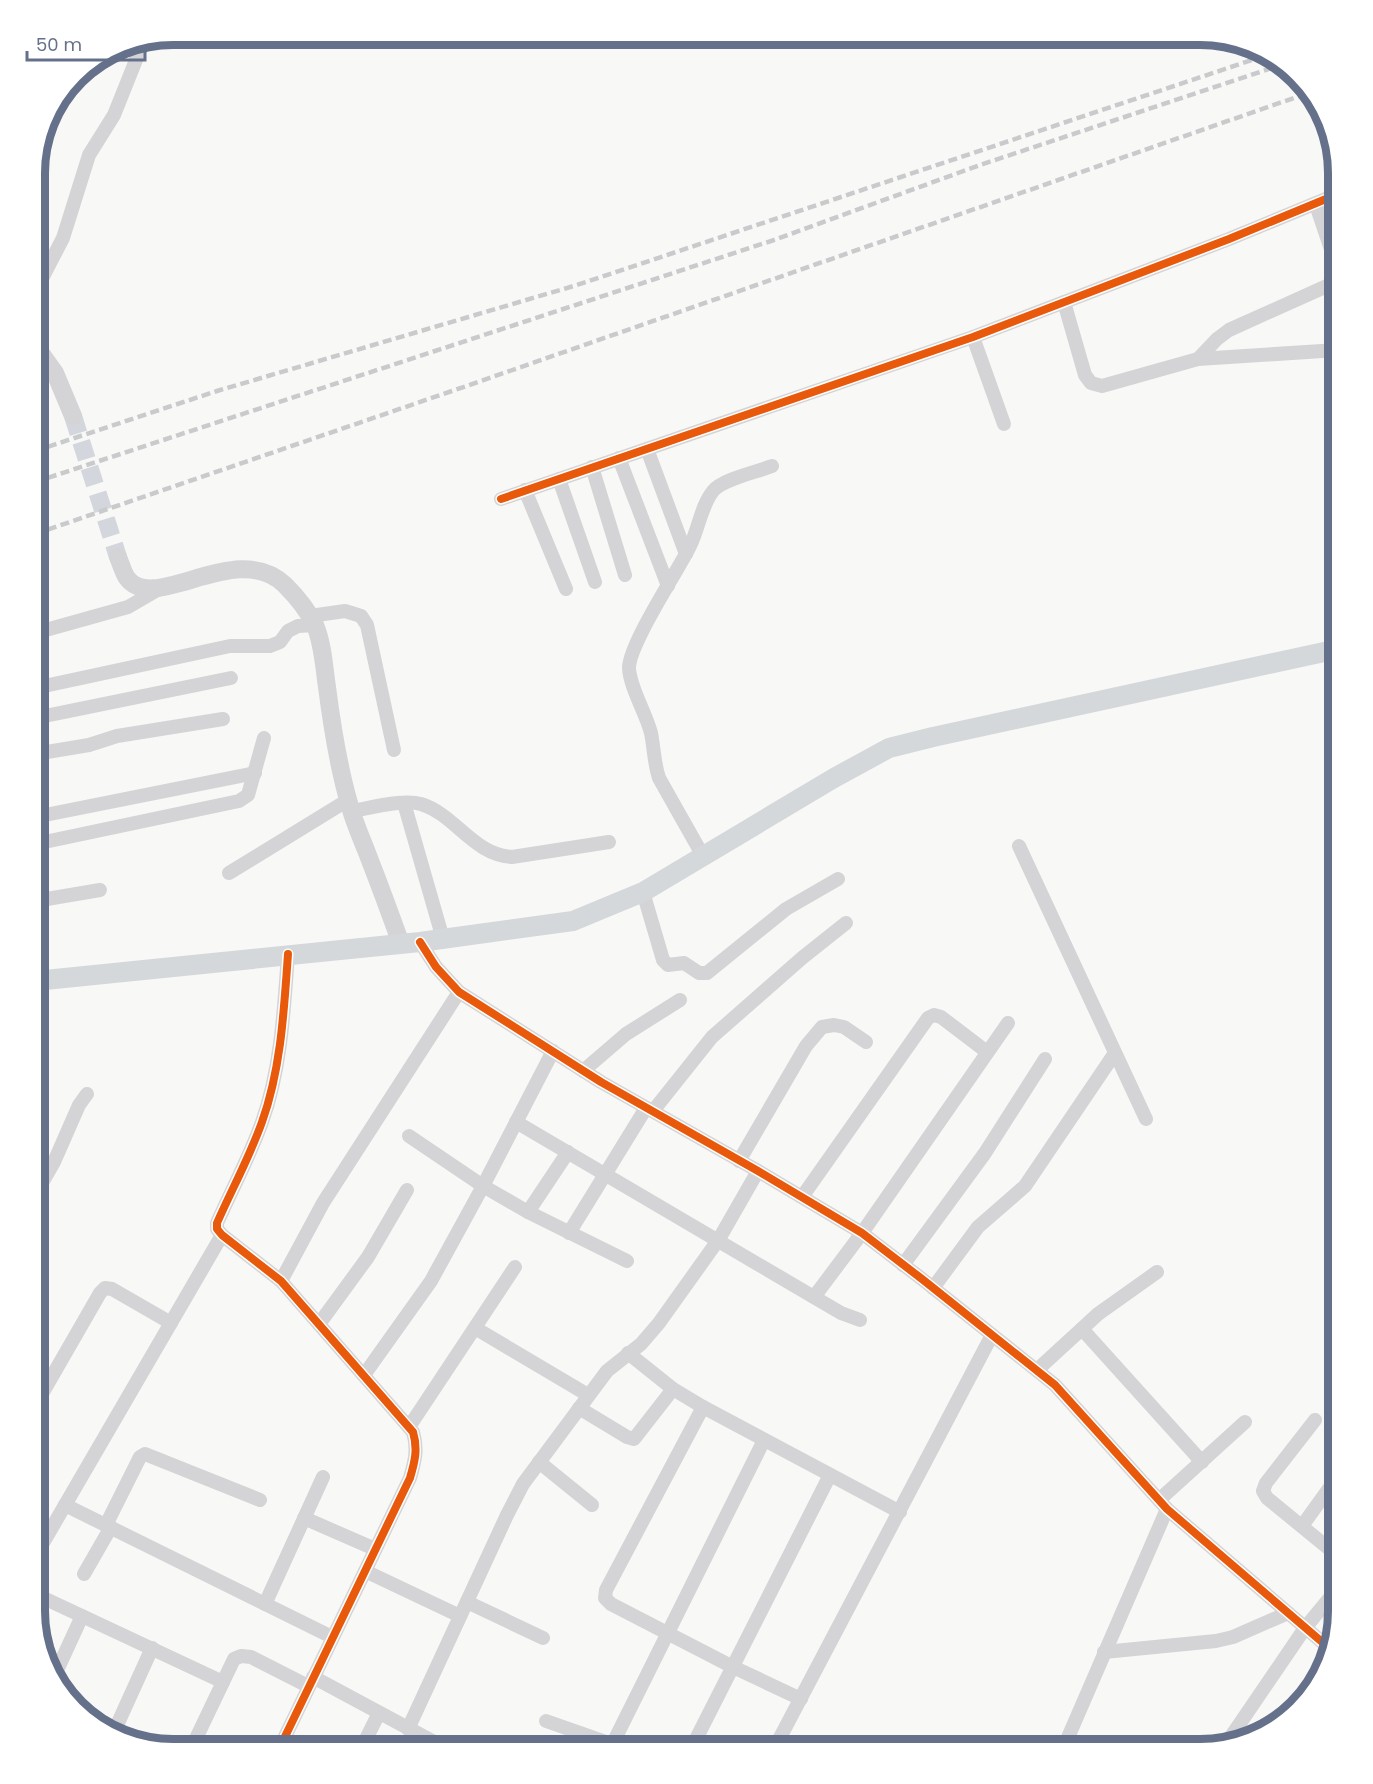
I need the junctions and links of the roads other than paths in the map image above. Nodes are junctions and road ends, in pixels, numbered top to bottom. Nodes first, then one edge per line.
1 (140, 49) edge
2 (1328, 199) edge
3 (1316, 205) junction
4 (1328, 240) edge
5 (45, 273) edge
6 (1328, 285) edge
7 (1064, 302) junction
8 (973, 338) junction
9 (1328, 351) edge
10 (45, 359) edge
11 (1198, 359) junction
12 (73, 416) tunnel mouth
13 (1004, 424) dead end
14 (647, 449) junction
15 (619, 458) junction
16 (772, 466) dead end
17 (592, 468) junction
18 (559, 479) junction
19 (525, 490) junction
20 (501, 499) dead end
21 (686, 554) junction
22 (118, 557) tunnel mouth
23 (625, 574) dead end
24 (595, 582) dead end
25 (668, 586) junction
26 (566, 588) dead end
27 (159, 589) junction
28 (310, 616) junction
29 (45, 630) edge
30 (1328, 651) edge
31 (231, 678) dead end
32 (45, 686) edge
33 (45, 716) edge
34 (223, 718) dead end
35 (264, 738) dead end
36 (394, 750) dead end
37 (45, 752) edge
38 (255, 773) junction
39 (405, 803) junction
40 (350, 805) junction
41 (45, 815) edge
42 (45, 842) edge
43 (609, 842) dead end
44 (1019, 846) dead end
45 (703, 856) junction
46 (229, 873) dead end
47 (838, 879) dead end
48 (100, 890) dead end
49 (643, 891) junction
50 (45, 899) edge
51 (846, 923) dead end
52 (443, 939) junction
53 (411, 943) junction
54 (288, 954) junction
55 (45, 980) edge
56 (459, 992) junction
57 (680, 1000) dead end
58 (1008, 1023) dead end
59 (866, 1042) dead end
60 (553, 1051) junction
61 (987, 1052) junction
62 (1115, 1053) junction
63 (1045, 1059) dead end
64 (583, 1071) junction
65 (87, 1094) dead end
66 (650, 1109) junction
67 (1146, 1119) dead end
68 (516, 1122) junction
69 (409, 1136) dead end
70 (568, 1152) junction
71 (740, 1161) junction
72 (758, 1171) junction
73 (606, 1174) junction
74 (45, 1178) edge
75 (483, 1186) junction
76 (406, 1190) dead end
77 (802, 1197) junction
78 (528, 1212) junction
79 (569, 1233) junction
80 (862, 1233) junction
81 (222, 1235) junction
82 (719, 1239) junction
83 (627, 1261) dead end
84 (903, 1265) junction
85 (515, 1267) dead end
86 (1157, 1272) dead end
87 (281, 1281) junction
88 (933, 1288) junction
89 (814, 1297) junction
90 (860, 1320) dead end
91 (171, 1323) junction
92 (319, 1324) junction
93 (475, 1328) junction
94 (1082, 1329) junction
95 (992, 1335) junction
96 (628, 1353) junction
97 (1037, 1370) junction
98 (364, 1375) junction
99 (45, 1385) edge
100 (673, 1389) junction
101 (588, 1395) junction
102 (703, 1407) junction
103 (579, 1408) junction
104 (1314, 1420) dead end
105 (1245, 1422) dead end
106 (409, 1426) junction
107 (764, 1440) junction
108 (539, 1462) junction
109 (1202, 1462) junction
110 (830, 1475) junction
111 (323, 1477) dead end
112 (1328, 1490) edge
113 (260, 1500) dead end
114 (592, 1504) dead end
115 (1163, 1504) junction
116 (65, 1505) junction
117 (900, 1512) junction
118 (304, 1518) junction
119 (109, 1526) junction
120 (1302, 1526) junction
121 (45, 1540) edge
122 (1328, 1548) edge
123 (375, 1549) junction
124 (365, 1571) junction
125 (84, 1574) dead end
126 (45, 1599) edge
127 (1328, 1600) edge
128 (467, 1602) junction
129 (265, 1604) junction
130 (1288, 1613) junction
131 (82, 1616) junction
132 (460, 1616) junction
133 (1305, 1628) junction
134 (668, 1633) junction
135 (332, 1637) junction
136 (543, 1638) dead end
137 (1324, 1644) edge
138 (152, 1648) junction
139 (1104, 1652) junction
140 (733, 1667) junction
141 (58, 1668) edge
142 (223, 1682) junction
143 (310, 1682) junction
144 (801, 1699) junction
145 (379, 1713) junction
146 (546, 1721) dead end
147 (117, 1726) edge
148 (408, 1729) junction
149 (1232, 1735) edge
150 (196, 1739) edge
151 (284, 1739) edge
152 (366, 1739) edge
153 (420, 1739) edge
154 (596, 1739) edge
155 (615, 1739) edge
156 (696, 1739) edge
157 (779, 1739) edge
158 (1068, 1739) edge

1 - 5 street
2 - 3 street
3 - 4 street
3 - 7 street
6 - 11 street
7 - 8 street
7 - 11 street
8 - 13 street
8 - 14 street
9 - 11 street
10 - 12 street
14 - 15 street
14 - 21 street
15 - 17 street
15 - 25 street
16 - 21 street
17 - 18 street
17 - 23 street
18 - 19 street
18 - 24 street
19 - 20 street
19 - 26 street
21 - 25 street
22 - 27 street
25 - 45 street
27 - 28 street
27 - 29 street
28 - 32 street
28 - 36 street
28 - 40 street
30 - 45 main road
31 - 33 street
34 - 37 street
35 - 38 street
38 - 41 street
38 - 42 street
39 - 40 street
39 - 43 street
39 - 52 street
40 - 46 street
40 - 53 street
44 - 62 street
45 - 49 main road
47 - 49 street
48 - 50 street
49 - 52 main road
51 - 66 street
52 - 53 main road
53 - 54 main road
53 - 56 street
54 - 55 main road
54 - 81 street
56 - 60 street
56 - 87 street
57 - 64 street
58 - 61 street
59 - 71 street
60 - 64 street
60 - 68 street
61 - 77 street
61 - 80 street
62 - 67 street
62 - 88 street
63 - 84 street
64 - 66 street
65 - 74 street
66 - 71 street
66 - 73 street
68 - 70 street
68 - 75 street
69 - 75 street
70 - 73 street
70 - 78 street
71 - 72 street
72 - 77 street
72 - 82 street
73 - 79 street
73 - 82 street
75 - 78 street
75 - 98 street
76 - 92 street
77 - 80 street
78 - 79 street
79 - 83 street
80 - 84 street
80 - 89 street
81 - 87 street
81 - 91 street
82 - 89 street
82 - 96 street
84 - 88 street
85 - 93 street
86 - 94 street
87 - 92 street
88 - 95 street
89 - 90 street
91 - 99 street
91 - 116 street
92 - 98 street
93 - 101 street
93 - 106 street
94 - 97 street
94 - 109 street
95 - 97 street
95 - 117 street
96 - 100 street
96 - 101 street
97 - 115 street
98 - 106 street
100 - 102 street
100 - 103 street
101 - 103 street
102 - 107 street
102 - 134 street
103 - 108 street
104 - 120 street
105 - 109 street
106 - 123 street
107 - 110 street
107 - 134 street
108 - 114 street
108 - 128 street
109 - 115 street
110 - 117 street
110 - 140 street
111 - 118 street
112 - 120 street
113 - 119 street
115 - 130 street
115 - 139 street
116 - 119 street
116 - 121 street
117 - 144 street
118 - 123 street
118 - 129 street
119 - 125 street
119 - 129 street
120 - 122 street
123 - 124 street
124 - 132 street
124 - 135 street
126 - 131 street
127 - 133 street
128 - 132 street
128 - 136 street
129 - 135 street
130 - 133 street
130 - 139 street
131 - 138 street
131 - 141 street
132 - 148 street
133 - 137 street
133 - 149 street
134 - 140 street
134 - 155 street
135 - 143 street
138 - 142 street
138 - 147 street
139 - 158 street
140 - 144 street
140 - 156 street
142 - 143 street
142 - 150 street
143 - 145 street
143 - 151 street
144 - 157 street
145 - 148 street
145 - 152 street
146 - 154 street
148 - 153 street

